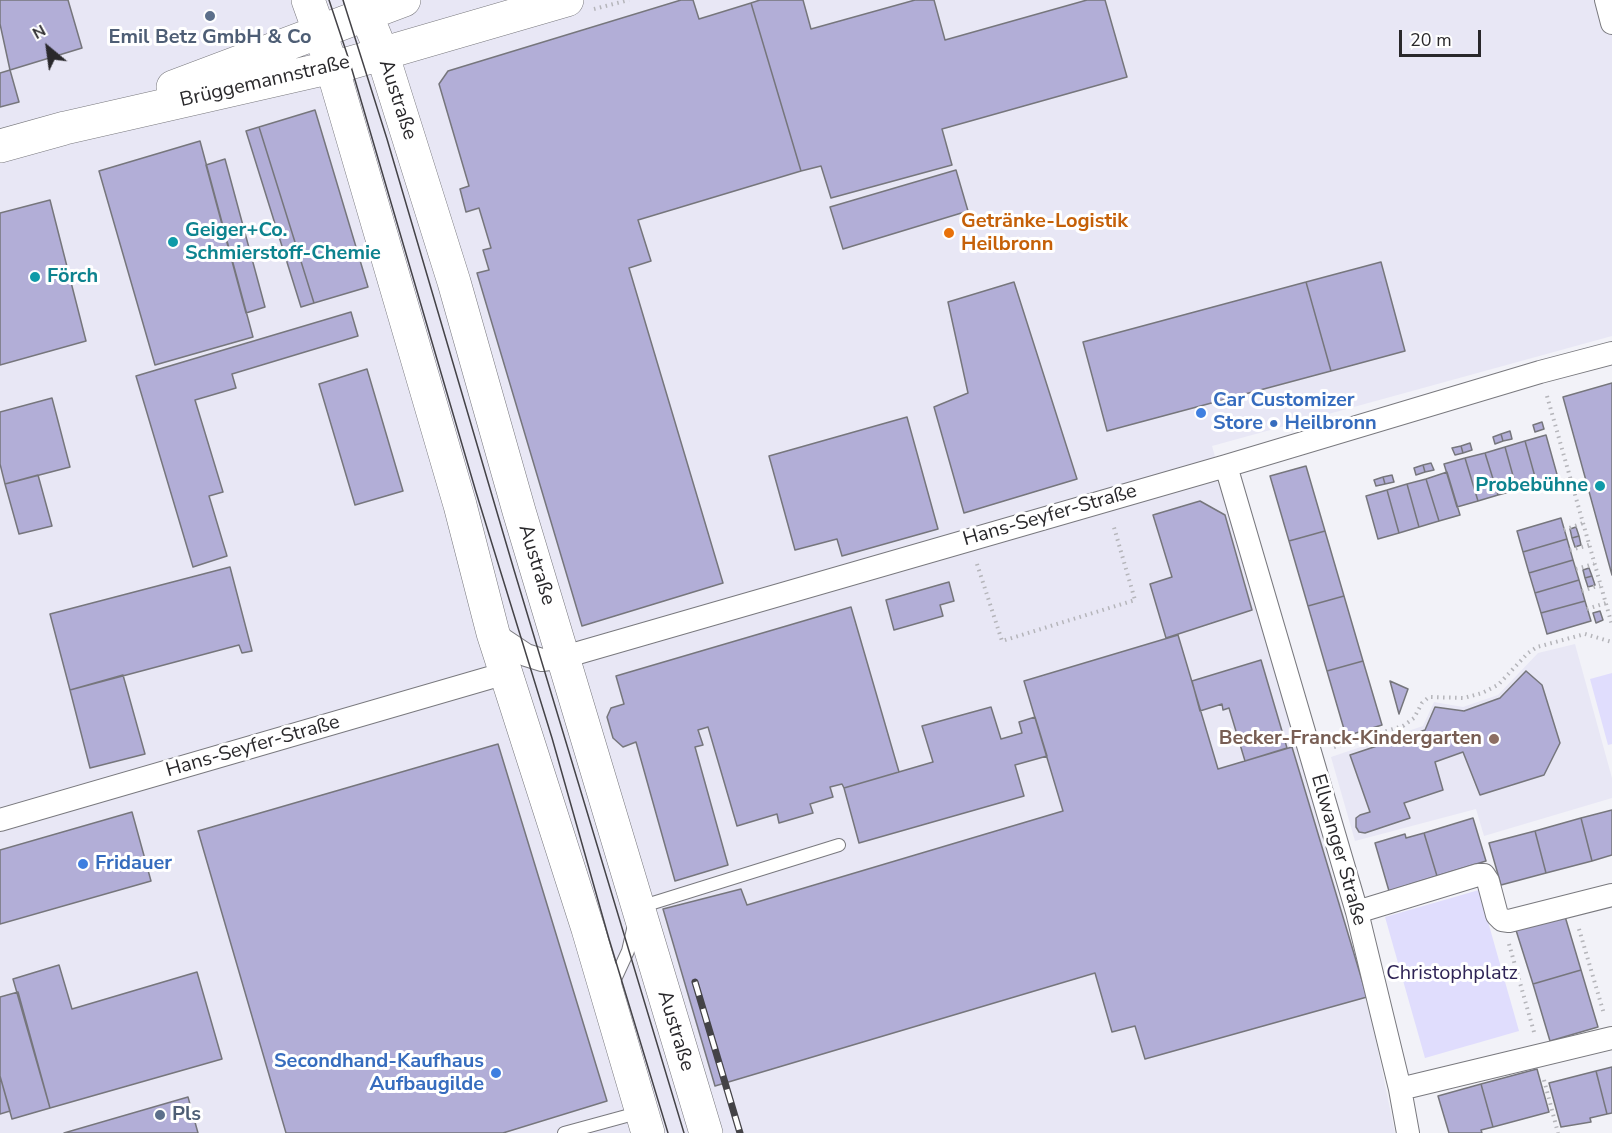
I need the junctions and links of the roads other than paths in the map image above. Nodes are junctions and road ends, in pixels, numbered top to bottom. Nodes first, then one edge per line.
1 (308, 0) edge
2 (404, 0) edge
3 (567, 0) edge
4 (1606, 0) edge
5 (363, 7) edge
6 (1612, 23) edge
7 (319, 31) junction
8 (382, 53) junction
9 (332, 67) junction
10 (65, 128) junction
11 (0, 146) edge
12 (1612, 353) edge
13 (1226, 466) junction
14 (493, 633) junction
15 (564, 657) junction
16 (506, 673) junction
17 (0, 820) edge
18 (839, 845) dead end
19 (1612, 895) edge
20 (638, 907) junction
21 (1357, 912) junction
22 (608, 995) junction
23 (1611, 1039) edge
24 (1400, 1089) junction
25 (645, 1122) edge
26 (564, 1133) edge
27 (706, 1133) edge
28 (1408, 1133) edge

1 - 7 main road
2 - 5 main road, Brüggemannstraße
3 - 8 main road, Brüggemannstraße
4 - 6 street
5 - 7 main road, Brüggemannstraße
5 - 8 main road, Austraße
7 - 9 main road
7 - 10 main road, Brüggemannstraße
8 - 9 main road, Brüggemannstraße
8 - 15 main road, Austraße
9 - 10 main road, Brüggemannstraße
9 - 14 main road
10 - 11 main road, Brüggemannstraße
12 - 13 street, Hans-Seyfer-Straße
13 - 15 street, Hans-Seyfer-Straße
13 - 21 street, Ellwanger Straße
14 - 15 street, Hans-Seyfer-Straße
14 - 16 main road
15 - 20 main road, Austraße
16 - 17 street, Hans-Seyfer-Straße
16 - 22 main road
18 - 20 lane
19 - 21 street
20 - 22 lane
20 - 27 main road, Austraße
21 - 24 street, Ellwanger Straße
22 - 25 main road
23 - 24 street
24 - 28 street, Ellwanger Straße
25 - 26 lane

